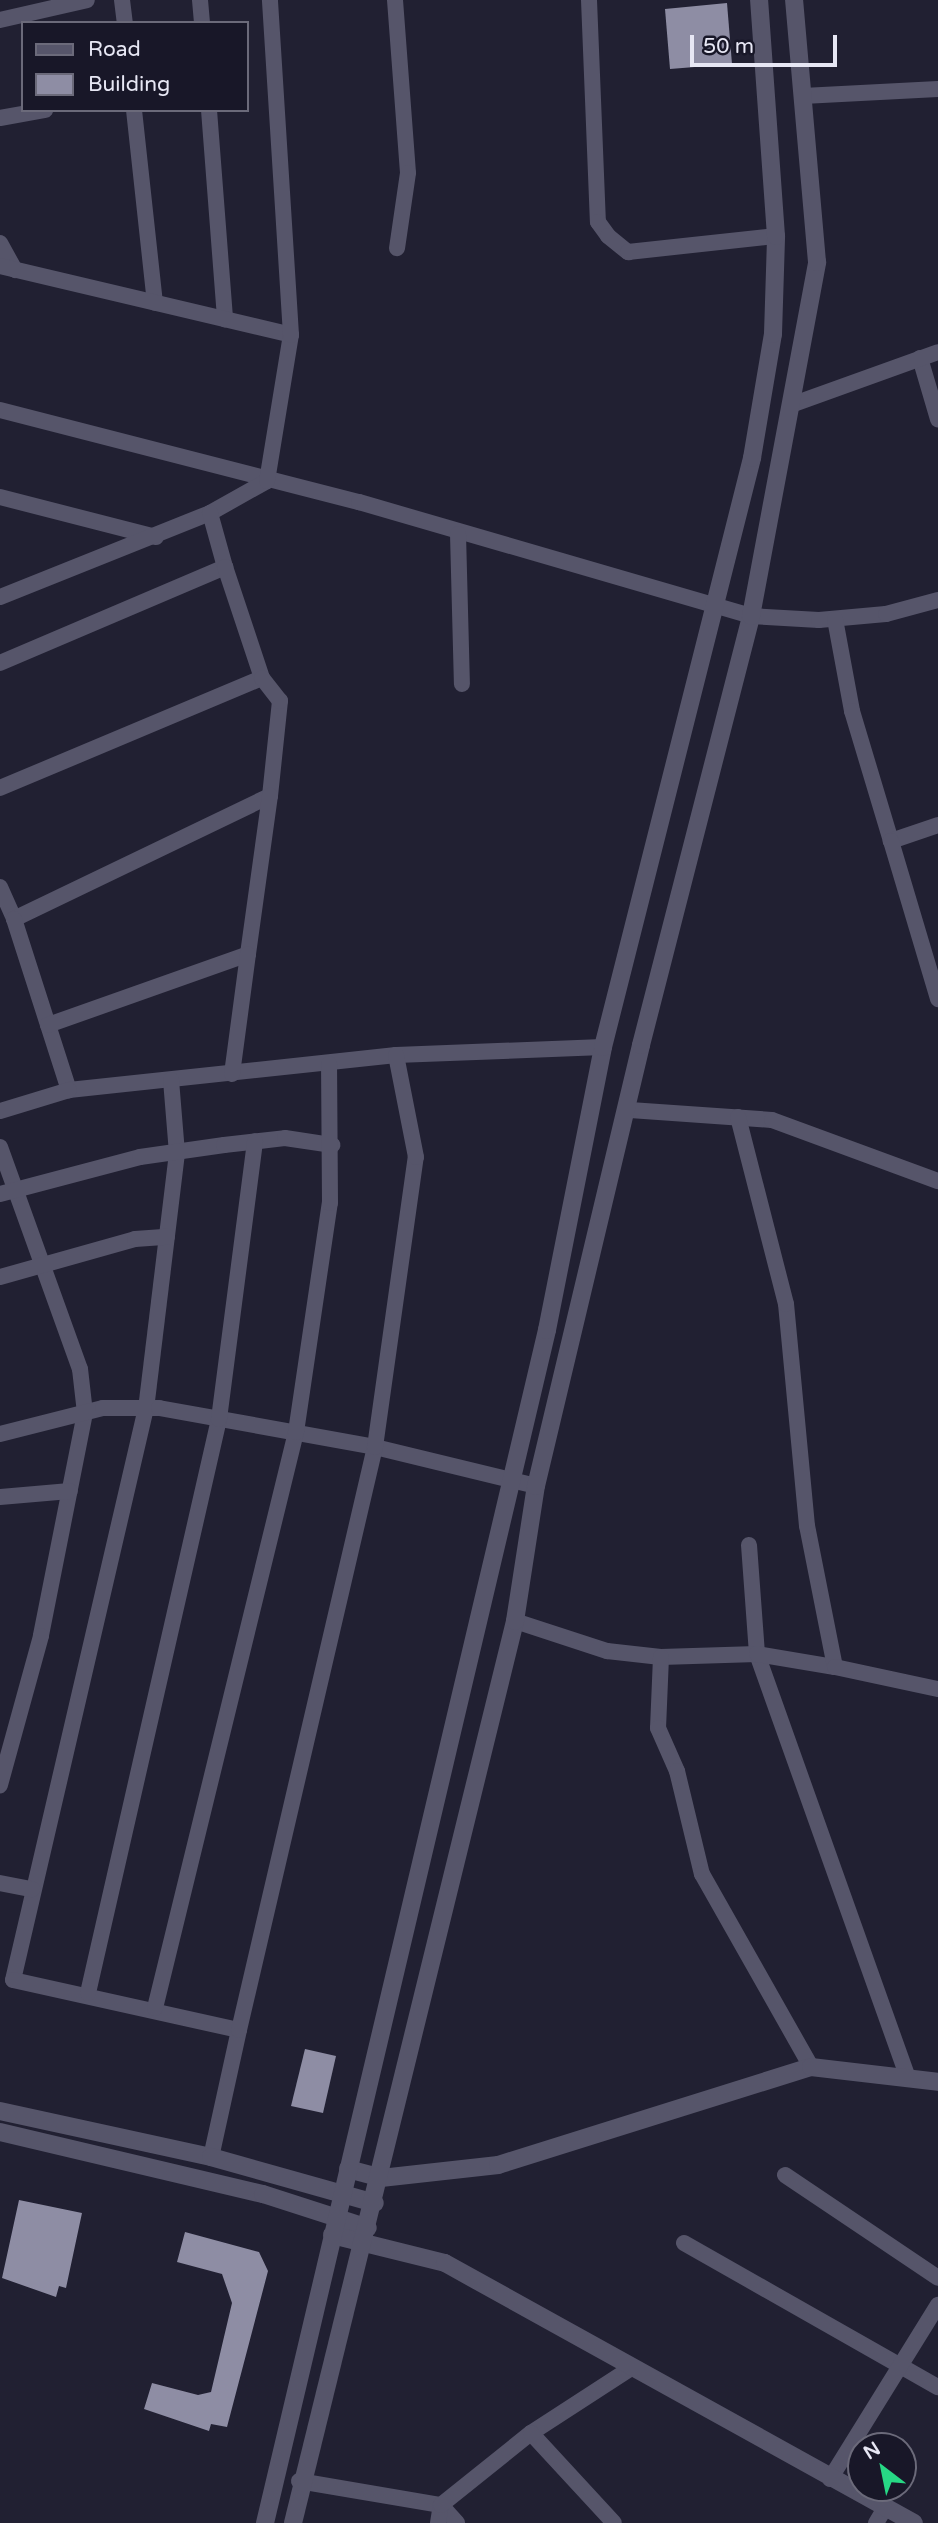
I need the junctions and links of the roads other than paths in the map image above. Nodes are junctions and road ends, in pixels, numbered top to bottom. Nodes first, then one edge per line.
1 (87, 0) edge
2 (122, 0) edge
3 (200, 0) edge
4 (270, 0) edge
5 (395, 0) edge
6 (589, 0) edge
7 (759, 0) edge
8 (794, 0) edge
9 (0, 20) edge
10 (125, 21) edge
11 (202, 21) edge
12 (938, 89) edge
13 (803, 96) junction
14 (34, 112) edge
15 (134, 112) edge
16 (209, 112) edge
17 (0, 118) edge
18 (776, 236) junction
19 (0, 243) edge
20 (397, 248) dead end
21 (8, 268) edge
22 (155, 303) junction
23 (225, 319) junction
24 (291, 335) junction
25 (938, 352) edge
26 (920, 358) junction
27 (791, 405) junction
28 (0, 410) edge
29 (938, 419) edge
30 (267, 481) junction
31 (0, 497) edge
32 (210, 513) junction
33 (458, 534) junction
34 (156, 537) junction
35 (225, 567) junction
36 (0, 597) edge
37 (938, 600) edge
38 (717, 607) junction
39 (751, 616) junction
40 (835, 619) junction
41 (0, 663) edge
42 (262, 678) junction
43 (462, 684) dead end
44 (0, 788) edge
45 (270, 796) junction
46 (938, 825) edge
47 (891, 841) junction
48 (0, 887) edge
49 (14, 919) junction
50 (248, 954) junction
51 (932, 954) edge
52 (938, 999) edge
53 (48, 1025) junction
54 (603, 1047) junction
55 (396, 1055) junction
56 (329, 1064) junction
57 (232, 1073) junction
58 (171, 1080) junction
59 (69, 1090) junction
60 (630, 1110) junction
61 (0, 1111) edge
62 (738, 1116) junction
63 (256, 1141) junction
64 (332, 1145) junction
65 (0, 1147) edge
66 (177, 1153) junction
67 (938, 1181) edge
68 (19, 1189) junction
69 (0, 1194) edge
70 (167, 1237) junction
71 (43, 1261) junction
72 (0, 1278) edge
73 (146, 1408) junction
74 (85, 1413) junction
75 (219, 1419) junction
76 (296, 1433) junction
77 (0, 1434) edge
78 (375, 1447) junction
79 (508, 1478) junction
80 (536, 1486) junction
81 (70, 1491) junction
82 (0, 1497) edge
83 (749, 1545) dead end
84 (514, 1621) junction
85 (757, 1654) junction
86 (660, 1657) junction
87 (835, 1667) junction
88 (938, 1689) edge
89 (0, 1785) edge
90 (0, 1883) edge
91 (32, 1889) junction
92 (7, 1978) edge
93 (89, 1993) junction
94 (155, 2008) junction
95 (239, 2030) junction
96 (811, 2067) junction
97 (907, 2076) junction
98 (938, 2082) edge
99 (0, 2111) edge
100 (0, 2132) edge
101 (211, 2157) junction
102 (348, 2169) junction
103 (785, 2175) dead end
104 (381, 2178) junction
105 (342, 2194) junction
106 (375, 2203) junction
107 (334, 2227) junction
108 (366, 2235) junction
109 (684, 2243) dead end
110 (938, 2278) edge
111 (938, 2305) edge
112 (897, 2364) junction
113 (631, 2368) junction
114 (938, 2388) edge
115 (531, 2433) junction
116 (830, 2479) junction
117 (299, 2481) junction
118 (441, 2505) junction
119 (880, 2515) edge
120 (265, 2523) edge
121 (293, 2523) edge
122 (438, 2523) edge
123 (457, 2523) edge
124 (614, 2523) edge
125 (914, 2523) edge

1 - 9 street
2 - 10 street
3 - 11 street
4 - 24 street
5 - 20 street
6 - 18 street
7 - 18 street
8 - 13 street
12 - 13 street
13 - 27 street
14 - 17 street
15 - 22 street
16 - 23 street
18 - 38 street
19 - 21 street
21 - 22 street
22 - 23 street
23 - 24 street
24 - 30 street
25 - 26 street
26 - 27 street
26 - 29 street
27 - 39 street
28 - 30 street
30 - 32 street
30 - 33 street
31 - 34 street
32 - 34 street
32 - 35 street
33 - 38 street
33 - 43 street
34 - 36 street
35 - 41 street
35 - 42 street
37 - 40 street
38 - 39 street
38 - 54 street
39 - 40 street
39 - 60 street
40 - 47 street
42 - 44 street
42 - 45 street
45 - 49 street
45 - 50 street
46 - 47 street
47 - 51 street
48 - 49 street
49 - 53 street
50 - 53 street
50 - 57 street
51 - 52 street
53 - 59 street
54 - 55 street
54 - 79 street
55 - 56 street
55 - 78 street
56 - 57 street
56 - 64 street
57 - 58 street
58 - 59 street
58 - 66 street
59 - 61 street
60 - 62 street
60 - 80 street
62 - 67 street
62 - 87 street
63 - 64 street
63 - 66 street
63 - 75 street
64 - 76 street
65 - 68 street
66 - 68 street
66 - 70 street
68 - 69 street
68 - 71 street
70 - 71 street
70 - 73 street
71 - 72 street
71 - 74 street
73 - 74 street
73 - 75 street
73 - 91 street
74 - 77 street
74 - 81 street
75 - 76 street
75 - 93 street
76 - 78 street
76 - 94 street
78 - 79 street
78 - 95 street
79 - 80 street
79 - 102 street
80 - 84 street
81 - 82 street
81 - 89 street
83 - 85 street
84 - 86 street
84 - 104 street
85 - 86 street
85 - 87 street
85 - 97 street
86 - 96 street
87 - 88 street
90 - 91 street
91 - 92 street
92 - 93 street
93 - 94 street
94 - 95 street
95 - 101 street
96 - 97 street
96 - 104 street
97 - 98 street
99 - 101 street
100 - 107 street
101 - 105 street
102 - 104 street
102 - 105 street
103 - 110 street
104 - 106 street
105 - 106 street
105 - 107 street
106 - 108 street
107 - 108 street
107 - 120 street
108 - 113 street
108 - 117 street
109 - 112 street
111 - 112 street
112 - 114 street
112 - 116 street
113 - 115 street
113 - 116 street
115 - 118 street
115 - 124 street
116 - 119 street
117 - 118 street
117 - 121 street
118 - 122 street
118 - 123 street
119 - 125 street

